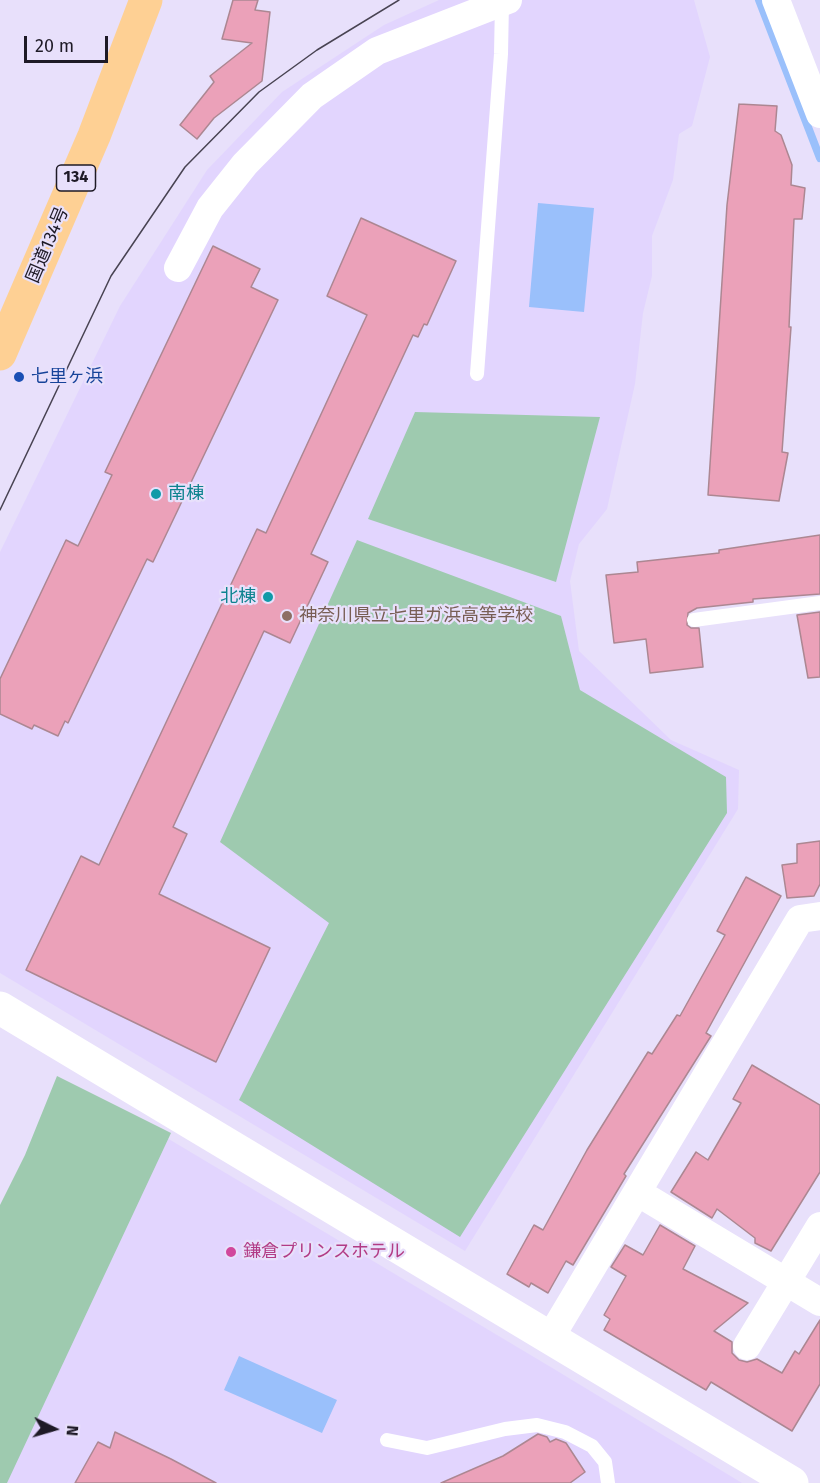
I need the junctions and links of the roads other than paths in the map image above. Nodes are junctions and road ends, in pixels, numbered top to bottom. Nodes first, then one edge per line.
1 (146, 0) edge
2 (776, 0) edge
3 (505, 1) edge
4 (820, 114) edge
5 (178, 268) dead end
6 (0, 354) edge
7 (477, 374) dead end
8 (820, 603) edge
9 (694, 620) dead end
10 (820, 916) edge
11 (0, 1008) edge
12 (637, 1192) junction
13 (820, 1226) edge
14 (787, 1282) junction
15 (820, 1302) edge
16 (550, 1338) junction
17 (747, 1346) dead end
18 (387, 1440) dead end
19 (608, 1483) edge
20 (792, 1483) edge

1 - 6 highway, 国道134号 / 134
2 - 4 street
3 - 5 street
3 - 7 lane
8 - 9 lane
10 - 12 street
11 - 16 street
12 - 14 street
12 - 16 street
13 - 14 street
14 - 15 street
14 - 17 street
16 - 20 street
18 - 19 lane

